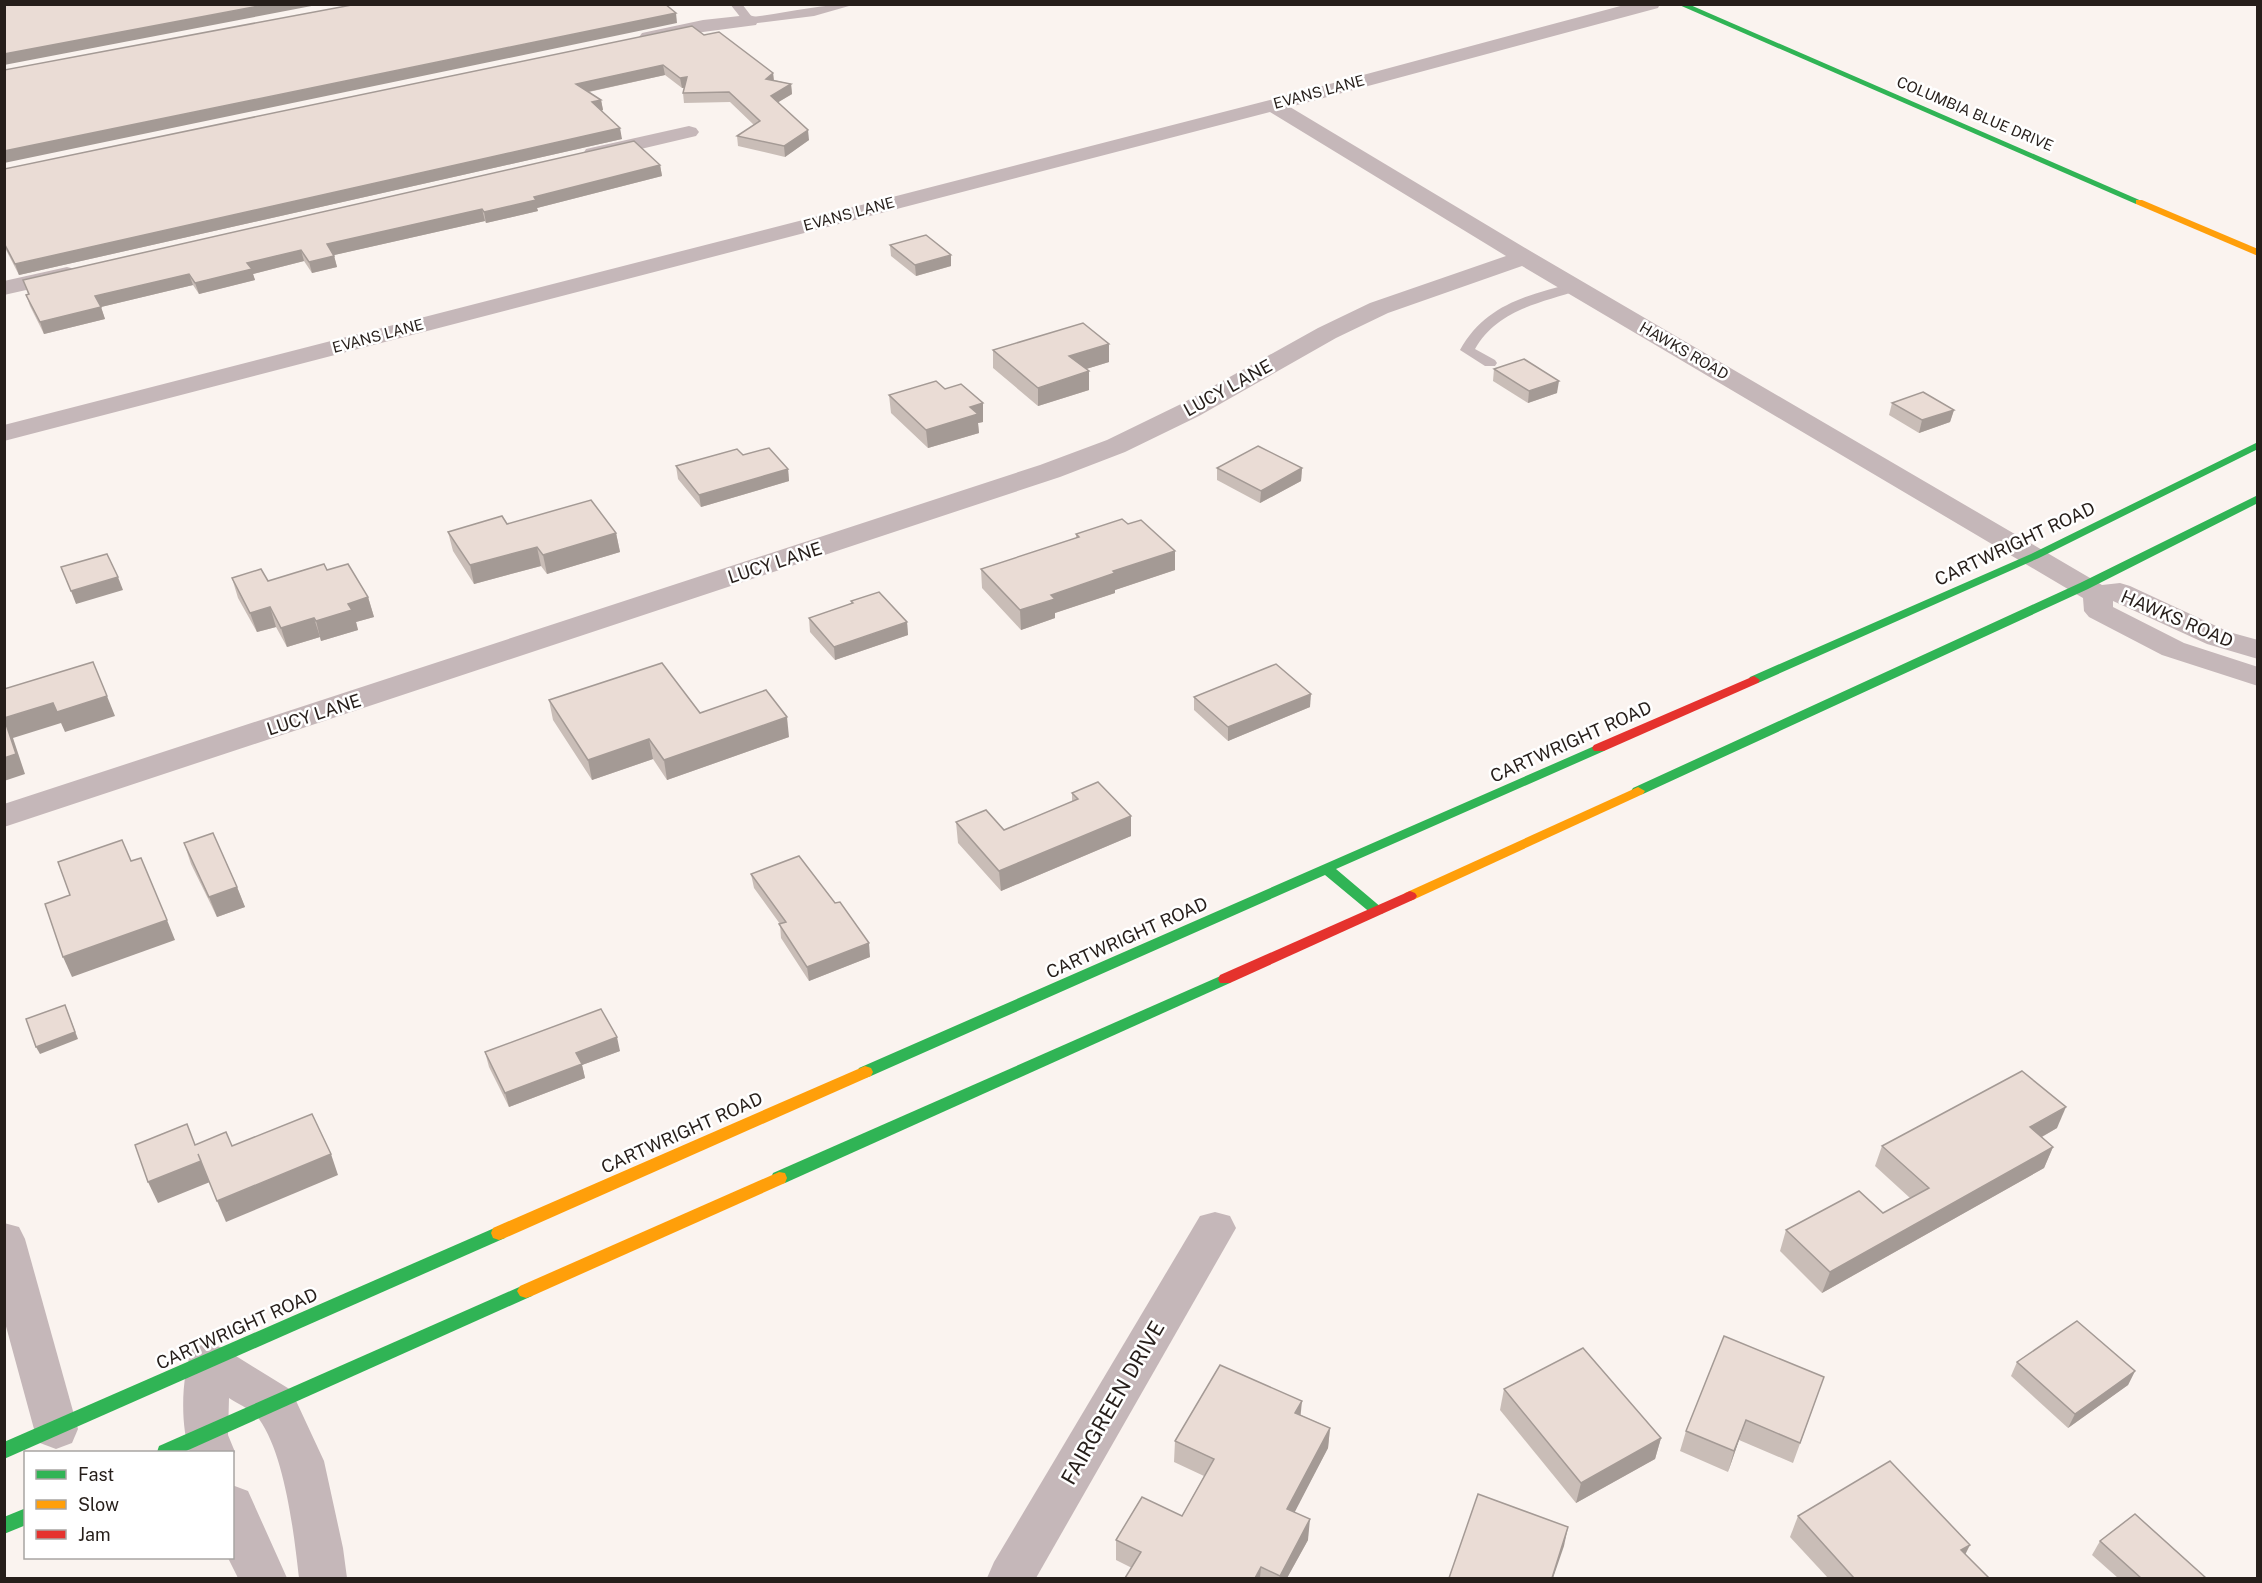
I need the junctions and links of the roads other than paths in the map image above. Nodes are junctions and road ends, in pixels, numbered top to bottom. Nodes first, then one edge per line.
1 (735, 4) edge
2 (798, 4) edge
3 (851, 4) edge
4 (1650, 4) edge
5 (1680, 4) edge
6 (811, 13) junction
7 (749, 21) junction
8 (633, 41) edge
9 (1273, 105) junction
10 (689, 132) dead end
11 (573, 159) edge
12 (2258, 254) edge
13 (1524, 257) junction
14 (86, 270) edge
15 (1574, 287) junction
16 (4, 288) edge
17 (1490, 363) dead end
18 (4, 433) edge
19 (2258, 445) edge
20 (2258, 498) edge
21 (2035, 556) junction
22 (2090, 590) junction
23 (2258, 650) edge
24 (2258, 677) edge
25 (4, 816) edge
26 (1328, 870) junction
27 (1377, 911) junction
28 (1215, 1228) dead end
29 (4, 1239) edge
30 (208, 1361) junction
31 (275, 1404) junction
32 (56, 1429) junction
33 (209, 1444) edge
34 (4, 1451) edge
35 (171, 1451) edge
36 (234, 1511) edge
37 (24, 1517) edge
38 (4, 1526) edge
39 (263, 1578) edge
40 (323, 1578) edge
41 (1011, 1578) edge

1 - 7 lane
2 - 6 lane
3 - 6 lane
4 - 9 street, EVANS LANE
5 - 12 main road, COLUMBIA BLUE DRIVE
6 - 7 lane
7 - 8 street
9 - 13 street, HAWKS ROAD
9 - 18 street, EVANS LANE
10 - 11 street
13 - 15 street, HAWKS ROAD
13 - 25 street, LUCY LANE
14 - 16 street
15 - 17 lane
15 - 21 street, HAWKS ROAD
19 - 21 main road, CARTWRIGHT ROAD
20 - 22 main road
21 - 22 street, HAWKS ROAD
21 - 26 main road, CARTWRIGHT ROAD
22 - 23 street, HAWKS ROAD
22 - 24 street, HAWKS ROAD
22 - 27 main road
26 - 27 main road
26 - 30 main road, CARTWRIGHT ROAD
27 - 31 main road
28 - 41 street, FAIRGREEN DRIVE
29 - 32 street
30 - 31 street
30 - 32 main road, CARTWRIGHT ROAD
30 - 33 street
31 - 33 main road
31 - 40 street
32 - 34 main road, CARTWRIGHT ROAD
33 - 35 main road
36 - 39 street
37 - 38 main road

